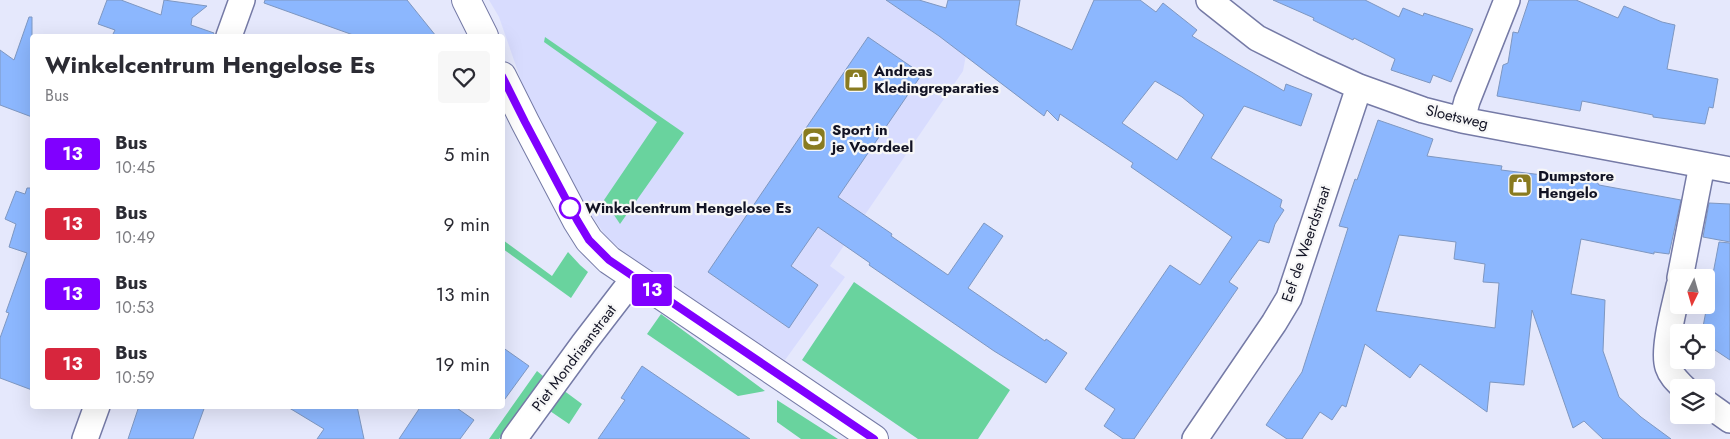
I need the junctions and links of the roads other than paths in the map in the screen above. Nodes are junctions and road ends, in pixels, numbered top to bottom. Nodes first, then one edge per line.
1 (242, 0) edge
2 (466, 0) edge
3 (1209, 0) edge
4 (1507, 0) edge
5 (230, 34) edge
6 (483, 34) edge
7 (505, 82) edge
8 (1359, 87) junction
9 (1462, 120) junction
10 (1702, 164) junction
11 (1730, 170) edge
12 (1682, 269) edge
13 (634, 278) junction
14 (1673, 314) edge
15 (1674, 379) edge
16 (96, 409) edge
17 (1715, 409) edge
18 (1730, 420) edge
19 (85, 439) edge
20 (514, 439) edge
21 (874, 439) edge
22 (1195, 439) edge

1 - 5 street
2 - 6 street
3 - 8 street, Sloetsweg
4 - 9 street
7 - 13 street
8 - 9 street, Sloetsweg
8 - 22 street, Eef de Weerdstraat
9 - 10 street, Sloetsweg
10 - 11 street, Sloetsweg
10 - 12 street
13 - 20 street, Piet Mondriaanstraat
13 - 21 street
14 - 15 street
16 - 19 street
17 - 18 street

